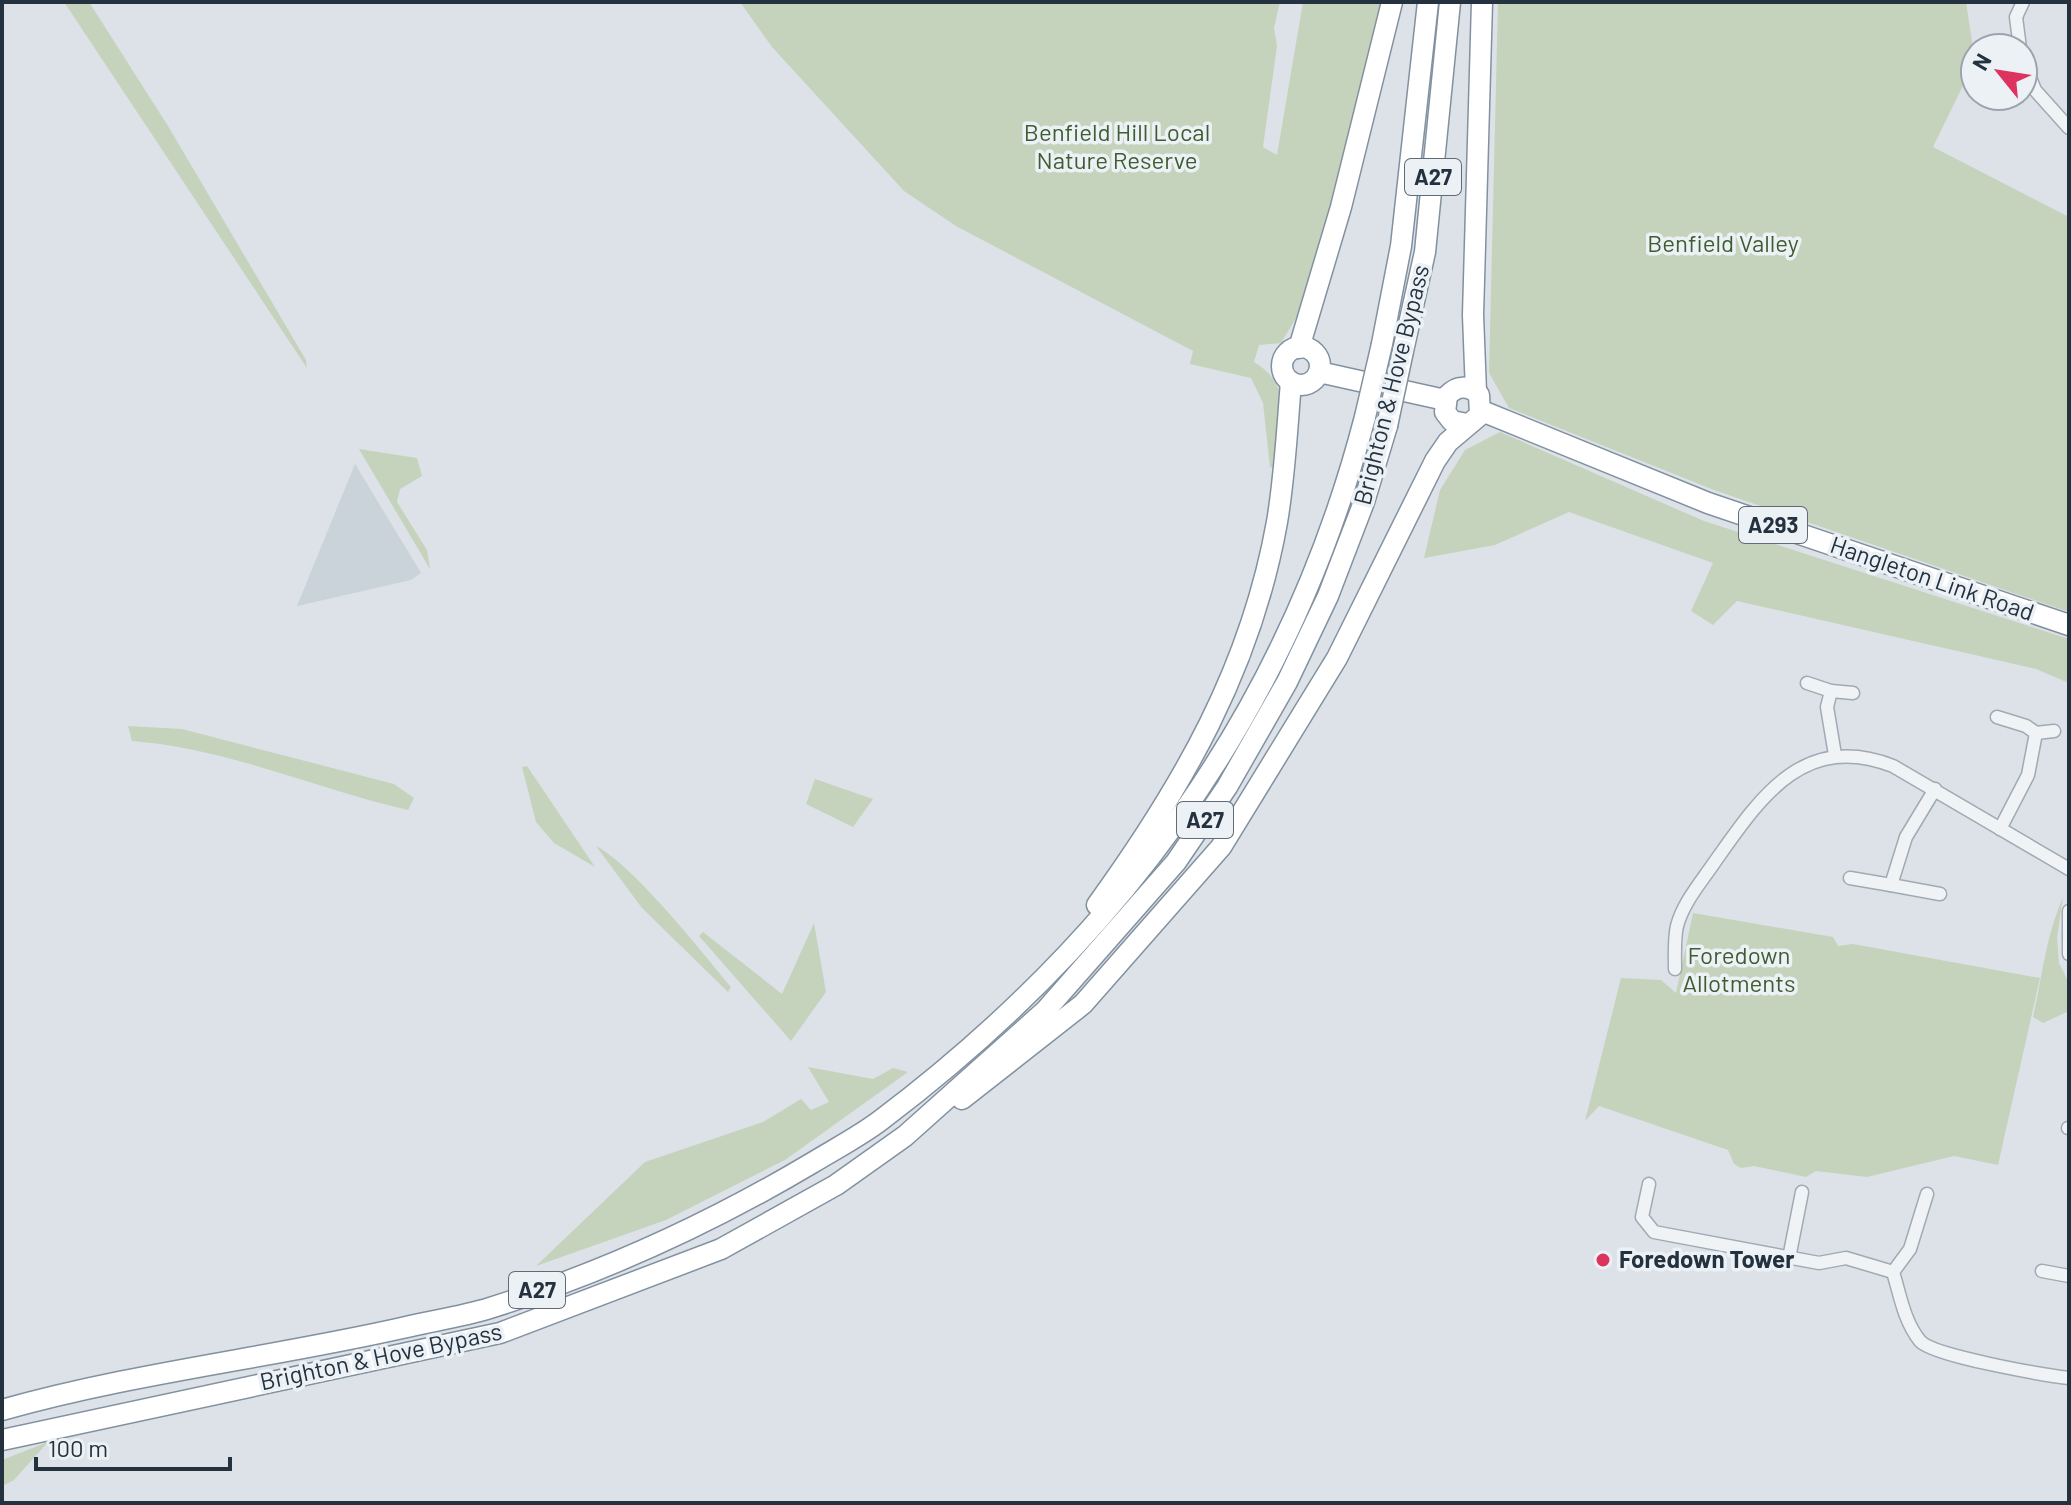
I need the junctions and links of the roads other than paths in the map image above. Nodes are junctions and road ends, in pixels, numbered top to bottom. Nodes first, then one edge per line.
1 (1392, 2) edge
2 (1428, 2) edge
3 (1450, 2) edge
4 (1482, 2) edge
5 (2023, 2) edge
6 (2018, 32) edge
7 (2039, 94) edge
8 (2069, 128) edge
9 (1299, 348) junction
10 (1319, 372) junction
11 (1291, 382) junction
12 (1445, 400) junction
13 (1475, 409) junction
14 (2069, 625) edge
15 (1807, 683) dead end
16 (1831, 691) junction
17 (1853, 693) dead end
18 (1997, 717) dead end
19 (2054, 731) dead end
20 (2036, 733) junction
21 (1835, 755) junction
22 (1935, 789) junction
23 (2000, 829) junction
24 (2069, 869) edge
25 (1850, 878) dead end
26 (1891, 885) junction
27 (1940, 894) dead end
28 (2069, 911) edge
29 (2069, 954) edge
30 (1675, 969) dead end
31 (1007, 1017) junction
32 (905, 1136) junction
33 (1649, 1184) dead end
34 (1802, 1192) dead end
35 (1927, 1194) dead end
36 (1789, 1258) junction
37 (2042, 1271) dead end
38 (1893, 1272) junction
39 (2069, 1276) edge
40 (2069, 1378) edge
41 (2, 1410) edge
42 (2, 1440) edge

1 - 9 highway
2 - 31 highway, Brighton & Hove Bypass / A27, bridge
3 - 32 highway, Brighton & Hove Bypass / A27, bridge
4 - 13 highway, A27
5 - 6 street
7 - 8 street
9 - 10 highway
9 - 11 highway
10 - 11 highway
10 - 12 highway
11 - 31 highway, A27
12 - 13 highway
12 - 13 highway
13 - 14 highway, Hangleton Link Road / A293
13 - 32 highway, A27
15 - 16 street
16 - 17 street
16 - 21 street
18 - 20 street
19 - 20 street
20 - 23 street
21 - 22 street
21 - 30 street
22 - 23 street
22 - 26 street
23 - 24 street
25 - 26 street
26 - 27 street
28 - 29 street
31 - 41 highway, Brighton & Hove Bypass / A27
32 - 42 highway, Brighton & Hove Bypass / A27
33 - 36 street
34 - 36 street
35 - 38 street
36 - 38 street
37 - 39 street
38 - 40 street

